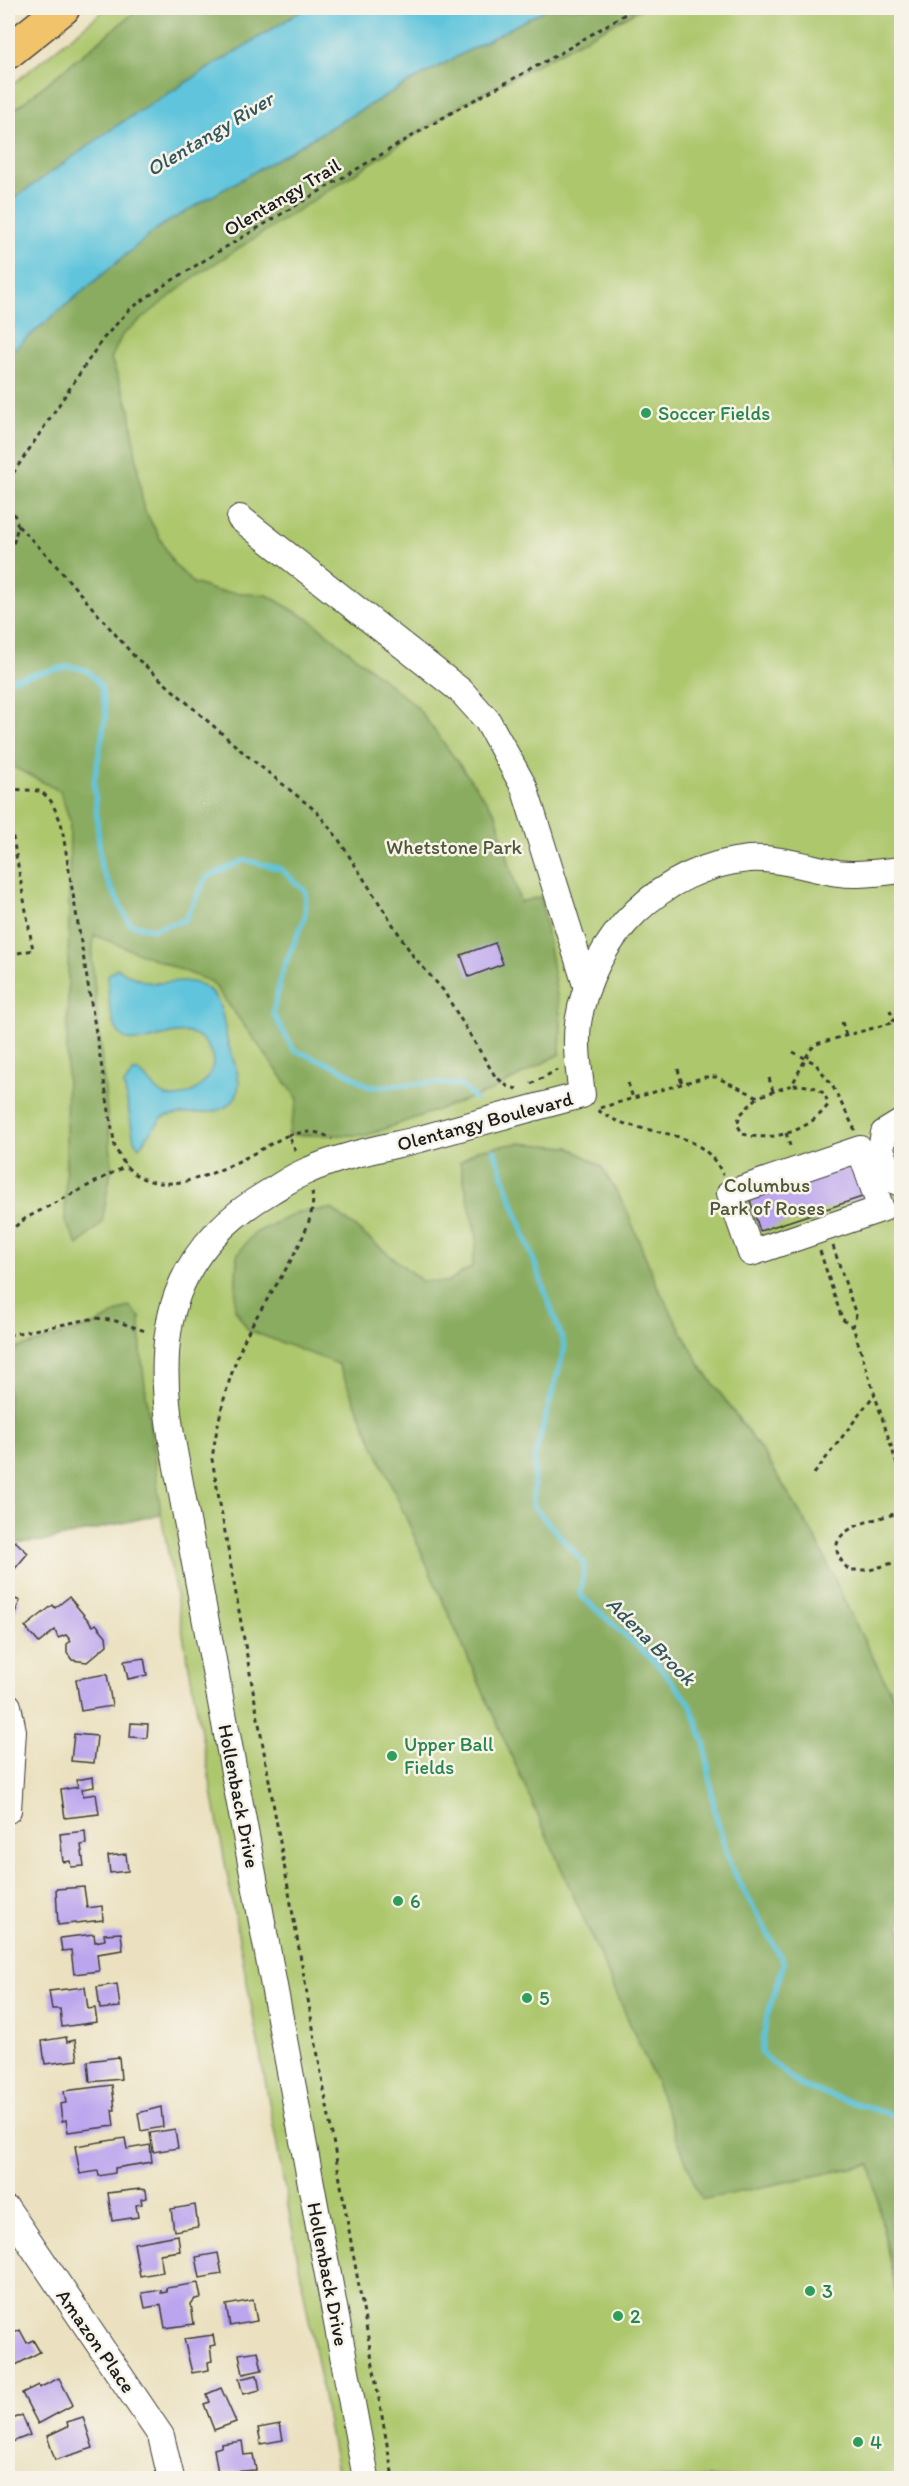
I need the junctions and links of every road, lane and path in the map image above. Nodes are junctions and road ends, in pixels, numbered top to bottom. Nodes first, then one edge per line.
1 (63, 8) edge
2 (635, 8) edge
3 (8, 52) edge
4 (8, 481) edge
5 (8, 496) edge
6 (240, 518) dead end
7 (18, 526) junction
8 (8, 564) edge
9 (8, 789) edge
10 (8, 810) edge
11 (902, 870) edge
12 (8, 955) edge
13 (587, 988) junction
14 (890, 1010) dead end
15 (902, 1020) edge
16 (842, 1022) dead end
17 (894, 1022) junction
18 (846, 1036) junction
19 (793, 1052) dead end
20 (807, 1059) junction
21 (678, 1069) dead end
22 (769, 1078) dead end
23 (628, 1083) dead end
24 (682, 1084) junction
25 (792, 1085) junction
26 (520, 1090) dead end
27 (773, 1092) junction
28 (758, 1097) junction
29 (633, 1098) junction
30 (589, 1102) junction
31 (902, 1122) edge
32 (786, 1134) junction
33 (288, 1135) junction
34 (790, 1143) dead end
35 (339, 1145) dead end
36 (860, 1149) junction
37 (126, 1166) junction
38 (306, 1171) junction
39 (902, 1184) edge
40 (730, 1193) junction
41 (821, 1229) junction
42 (8, 1232) edge
43 (853, 1327) junction
44 (8, 1335) edge
45 (167, 1338) junction
46 (874, 1395) junction
47 (813, 1474) dead end
48 (902, 1480) edge
49 (902, 1512) edge
50 (902, 1560) edge
51 (8, 1706) edge
52 (8, 1810) edge
53 (8, 2210) edge
54 (171, 2478) edge
55 (366, 2478) edge
56 (393, 2478) edge

1 - 3 highway
2 - 4 path, Olentangy Trail
5 - 7 path
6 - 13 street
7 - 8 path
7 - 26 path
9 - 37 path
10 - 12 path
11 - 13 street, Olentangy Boulevard
13 - 30 street, Olentangy Boulevard
14 - 17 path
15 - 17 path
16 - 18 path
17 - 18 path
18 - 20 path
19 - 20 path
20 - 25 path
20 - 36 path
21 - 24 path
22 - 27 path
23 - 29 path
24 - 28 path
24 - 29 path
25 - 27 path
25 - 32 path
27 - 28 path
28 - 32 path
29 - 30 path
30 - 38 street, Olentangy Boulevard
30 - 40 path
31 - 39 street
32 - 34 path
33 - 35 path
33 - 37 path
33 - 38 path
36 - 40 street
36 - 41 street
37 - 42 path
38 - 45 street, Hollenback Drive
38 - 56 path
40 - 41 street
41 - 43 path
41 - 43 path
43 - 46 path
44 - 45 path
45 - 55 street, Hollenback Drive
46 - 47 path
46 - 48 path
49 - 50 path
51 - 52 street
53 - 54 street, Amazon Place

